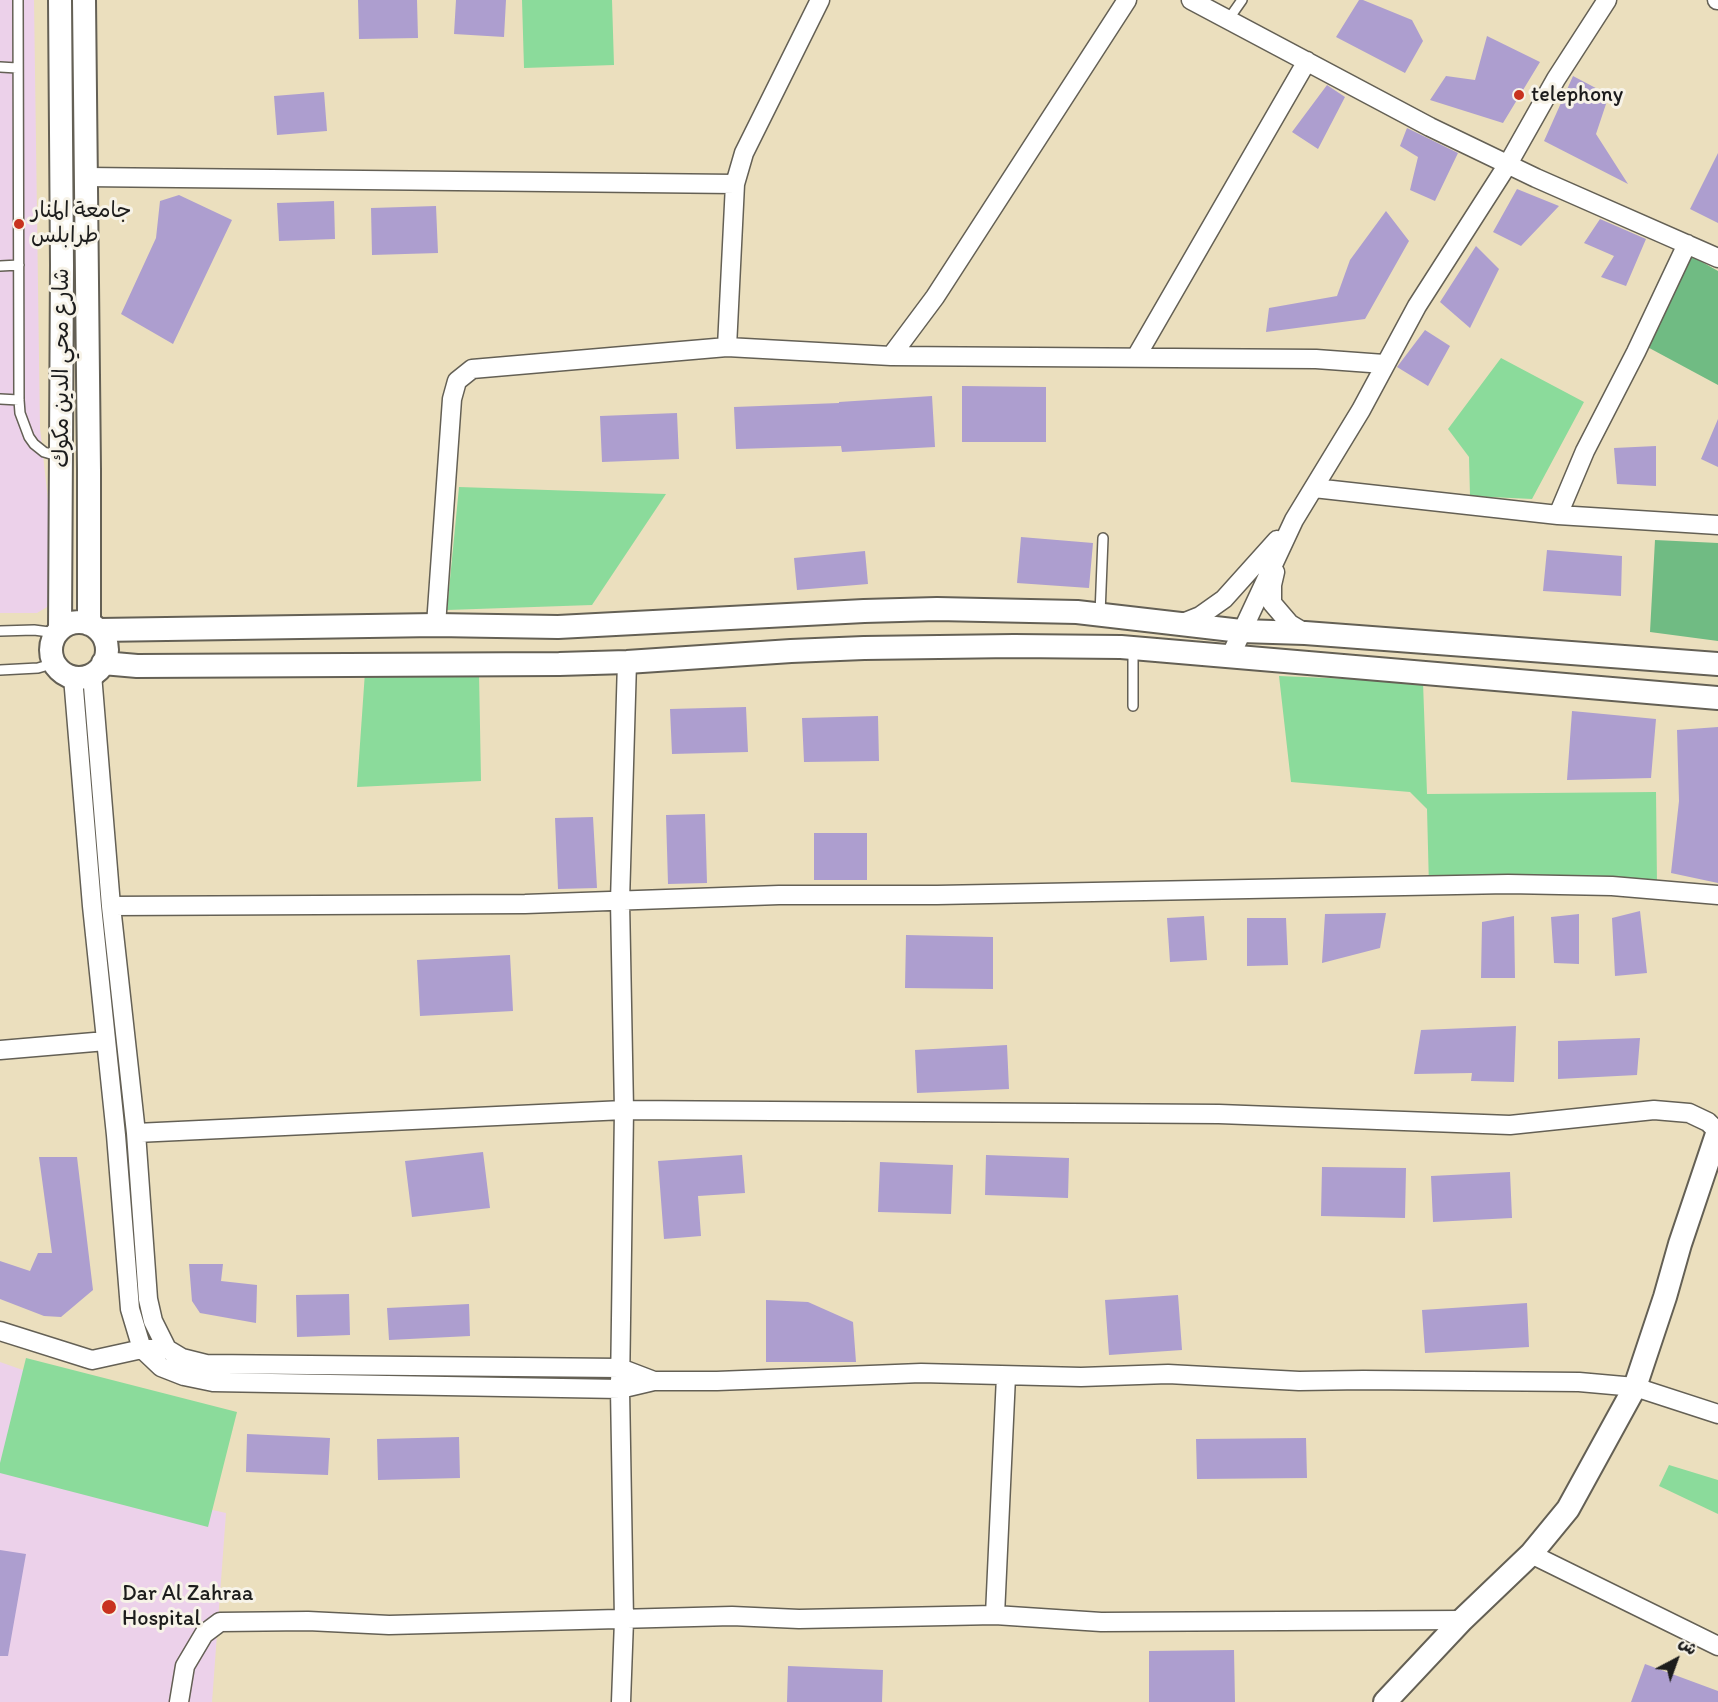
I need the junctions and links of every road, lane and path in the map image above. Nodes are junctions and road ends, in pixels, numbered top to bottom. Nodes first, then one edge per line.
1 (18, 0) edge
2 (60, 0) edge
3 (84, 0) edge
4 (820, 0) edge
5 (1127, 0) edge
6 (1191, 0) edge
7 (1242, 0) edge
8 (1607, 0) edge
9 (1228, 20) junction
10 (1307, 61) junction
11 (0, 67) edge
12 (17, 68) junction
13 (1508, 164) junction
14 (86, 177) junction
15 (735, 184) junction
16 (1688, 244) junction
17 (1718, 258) edge
18 (19, 265) junction
19 (62, 265) junction
20 (87, 265) junction
21 (0, 266) edge
22 (727, 347) junction
23 (891, 356) junction
24 (1136, 357) junction
25 (1384, 364) junction
26 (0, 399) edge
27 (19, 400) junction
28 (62, 457) junction
29 (1314, 488) junction
30 (1558, 514) junction
31 (1294, 520) junction
32 (1718, 525) edge
33 (1103, 538) dead end
34 (1100, 615) junction
35 (1170, 622) junction
36 (436, 625) junction
37 (94, 627) junction
38 (558, 627) junction
39 (0, 631) edge
40 (59, 631) junction
41 (1241, 631) junction
42 (1305, 633) junction
43 (1133, 648) junction
44 (1230, 657) junction
45 (627, 662) junction
46 (54, 663) junction
47 (559, 664) junction
48 (1718, 664) edge
49 (0, 670) edge
50 (89, 672) junction
51 (1718, 698) edge
52 (1133, 706) dead end
53 (1718, 895) edge
54 (620, 901) junction
55 (111, 906) junction
56 (123, 1016) junction
57 (104, 1018) junction
58 (106, 1041) junction
59 (0, 1050) edge
60 (624, 1110) junction
61 (1718, 1131) edge
62 (136, 1133) junction
63 (0, 1331) edge
64 (167, 1349) junction
65 (142, 1350) junction
66 (621, 1368) junction
67 (1006, 1376) junction
68 (654, 1381) junction
69 (1635, 1387) junction
70 (620, 1389) junction
71 (1718, 1414) edge
72 (1532, 1554) junction
73 (995, 1615) junction
74 (624, 1620) junction
75 (1462, 1620) junction
76 (1718, 1646) edge
77 (179, 1702) edge
78 (621, 1702) edge
79 (1385, 1702) edge

1 - 12 lane
2 - 19 street, شارع محي الدين مكوك
3 - 14 street, شارع محي الدين مكوك
4 - 15 street
5 - 23 street
6 - 9 street
7 - 9 lane
8 - 13 street
9 - 10 street
10 - 13 street
10 - 24 street
11 - 12 lane
12 - 18 lane
13 - 16 street
13 - 25 street
14 - 15 street
14 - 20 street, شارع محي الدين مكوك
15 - 22 street
16 - 17 street
16 - 30 street
18 - 21 lane
18 - 27 lane
19 - 20 street
19 - 28 street, شارع محي الدين مكوك
20 - 37 street, شارع محي الدين مكوك
22 - 23 street
22 - 36 street
23 - 24 street
24 - 25 street
25 - 29 street
26 - 27 lane
27 - 28 lane
28 - 40 street, شارع محي الدين مكوك
29 - 30 street
29 - 31 street
30 - 32 street
31 - 35 street
31 - 41 street
31 - 42 street
33 - 34 lane
34 - 35 street
34 - 38 street
35 - 41 street
36 - 37 street
36 - 38 street
37 - 40 street
37 - 50 street
38 - 47 street
39 - 40 lane
40 - 46 street
41 - 42 street
41 - 44 street
42 - 48 street
43 - 44 street
43 - 45 street
43 - 52 lane
44 - 51 street
45 - 47 street
45 - 54 street
46 - 49 lane
46 - 50 street
47 - 50 street
50 - 55 street
50 - 57 street
53 - 54 street
54 - 55 street
54 - 60 street
55 - 56 street
56 - 57 street
56 - 62 street
57 - 58 street
58 - 59 street
58 - 65 street
60 - 61 street
60 - 62 street
60 - 66 street
61 - 69 street
62 - 64 street
63 - 65 street
64 - 65 street
64 - 66 street
65 - 70 street
66 - 68 street
66 - 70 street
67 - 68 street
67 - 69 street
67 - 73 street
68 - 70 street
69 - 71 street
69 - 72 street
70 - 74 street
72 - 75 street
72 - 76 street
73 - 74 street
73 - 75 street
74 - 77 street
74 - 78 street
75 - 79 street

